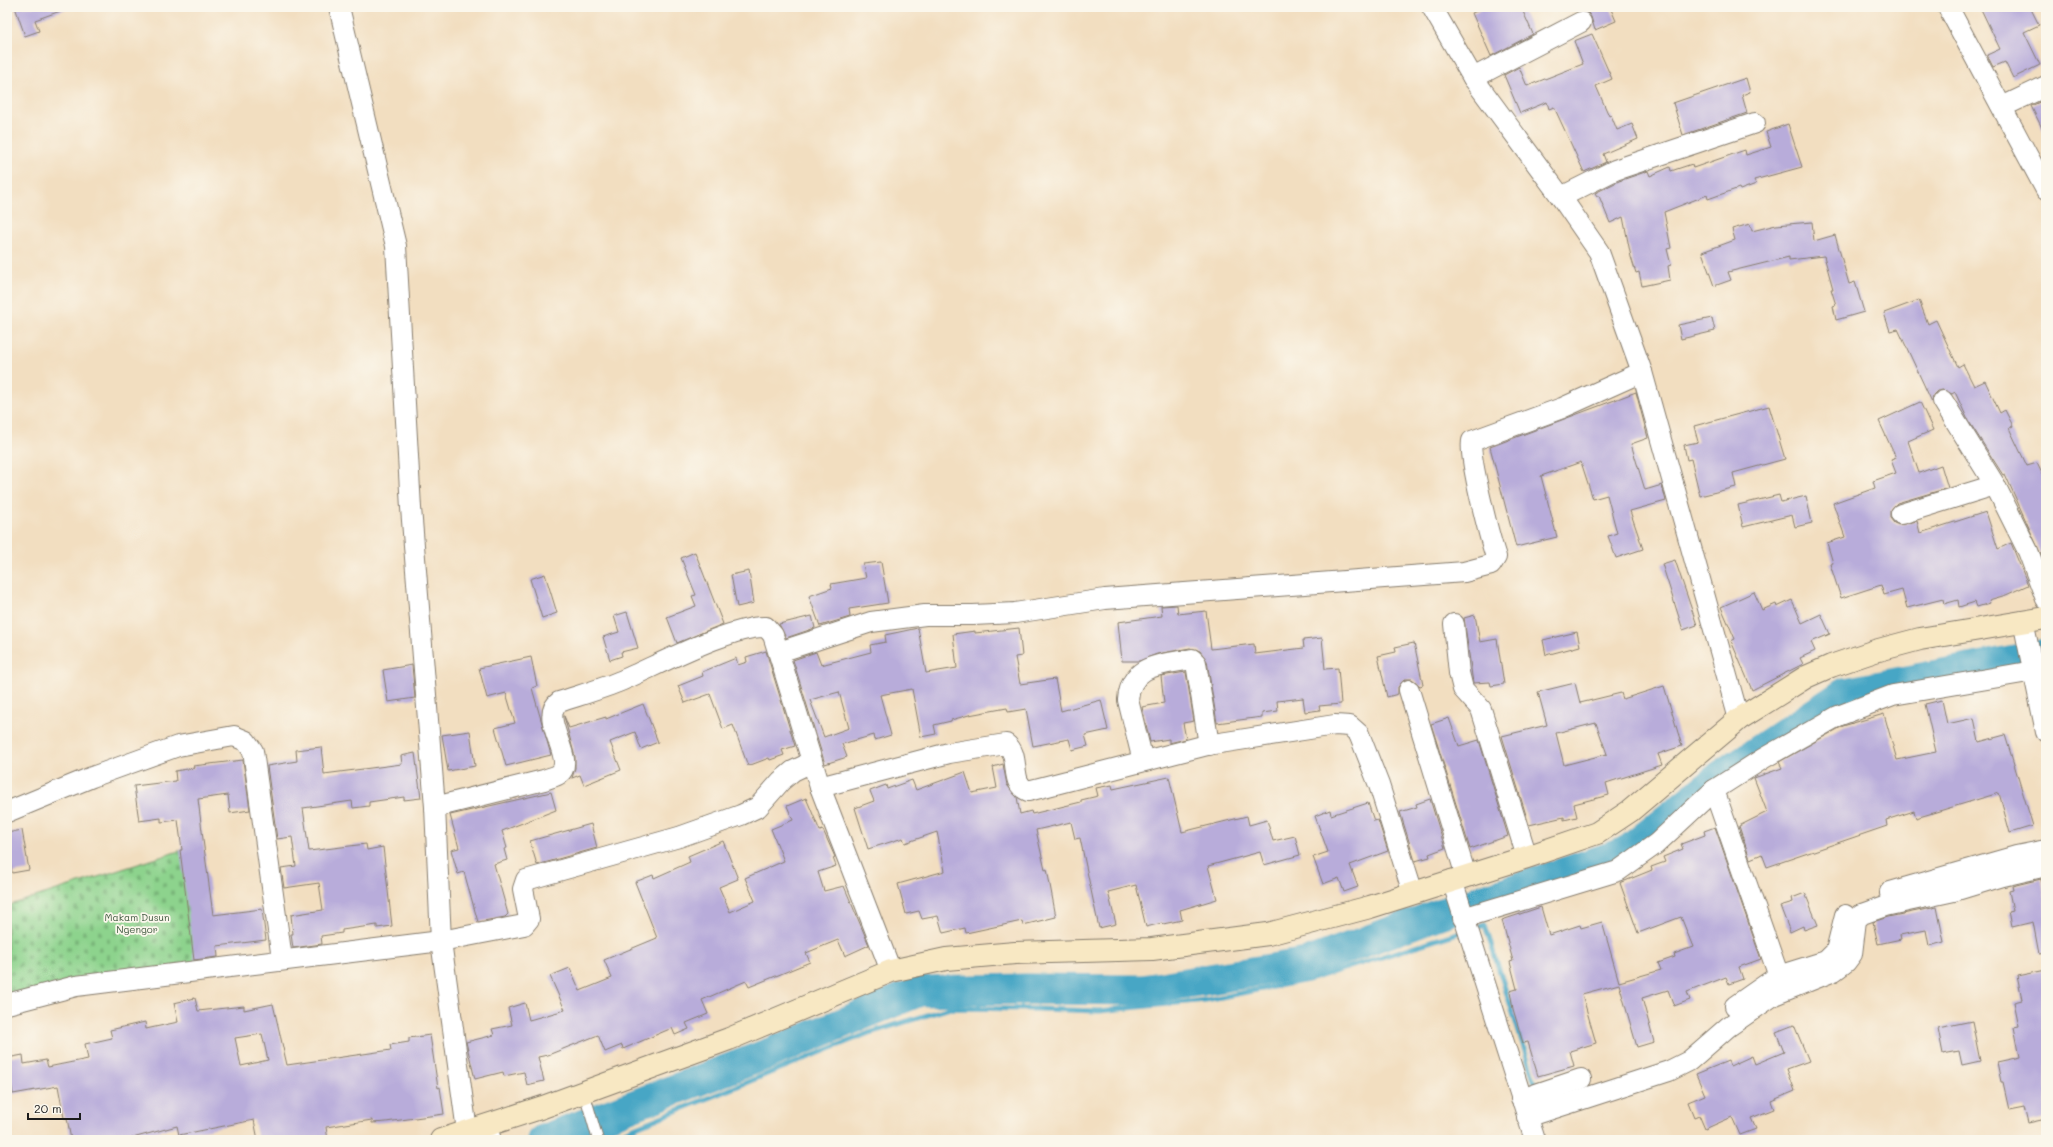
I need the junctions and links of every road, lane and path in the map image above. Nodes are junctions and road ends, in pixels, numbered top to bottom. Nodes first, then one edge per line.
1 (339, 7) edge
2 (1432, 7) edge
3 (1948, 7) edge
4 (1581, 22) dead end
5 (1473, 78) junction
6 (2046, 86) edge
7 (2002, 107) junction
8 (1755, 123) dead end
9 (2046, 190) edge
10 (1562, 197) junction
11 (1642, 372) junction
12 (1943, 400) dead end
13 (1994, 485) junction
14 (1902, 514) dead end
15 (2046, 599) edge
16 (2046, 618) edge
17 (1454, 624) dead end
18 (2025, 629) junction
19 (779, 652) junction
20 (2037, 667) edge
21 (1409, 690) dead end
22 (1740, 719) junction
23 (2046, 732) edge
24 (1209, 745) junction
25 (1142, 761) junction
26 (812, 762) junction
27 (820, 787) junction
28 (1714, 790) junction
29 (435, 807) junction
30 (7, 812) edge
31 (2046, 850) edge
32 (1527, 857) junction
33 (2046, 866) edge
34 (1457, 882) junction
35 (1413, 893) junction
36 (1464, 924) junction
37 (441, 941) junction
38 (282, 959) junction
39 (890, 971) junction
40 (1781, 983) junction
41 (7, 1004) edge
42 (1581, 1079) dead end
43 (1528, 1096) junction
44 (586, 1099) junction
45 (1539, 1113) junction
46 (482, 1132) edge
47 (597, 1137) edge
48 (441, 1140) edge
49 (1535, 1140) edge

1 - 29 street
2 - 5 street
3 - 7 street
4 - 5 street
5 - 10 street
6 - 7 street
7 - 9 street
8 - 10 street
10 - 11 street
11 - 19 street
11 - 22 street
12 - 13 street
13 - 14 street
13 - 15 street
16 - 18 street
17 - 32 street
18 - 20 street
18 - 22 street
19 - 26 street
19 - 29 street
20 - 23 street
20 - 28 street
21 - 34 street
22 - 32 street
24 - 25 street
24 - 25 street
24 - 35 street
25 - 27 street
26 - 27 street
26 - 37 street
27 - 39 street
28 - 36 street
28 - 40 street
29 - 37 street
30 - 38 street
31 - 40 street
32 - 34 street
33 - 40 street
34 - 35 street
34 - 36 street
35 - 39 street
36 - 43 street
37 - 38 street
37 - 46 street
38 - 41 street
39 - 44 street
40 - 45 street
42 - 43 street
43 - 45 street
44 - 46 street
44 - 47 lane
45 - 49 street
46 - 48 street

